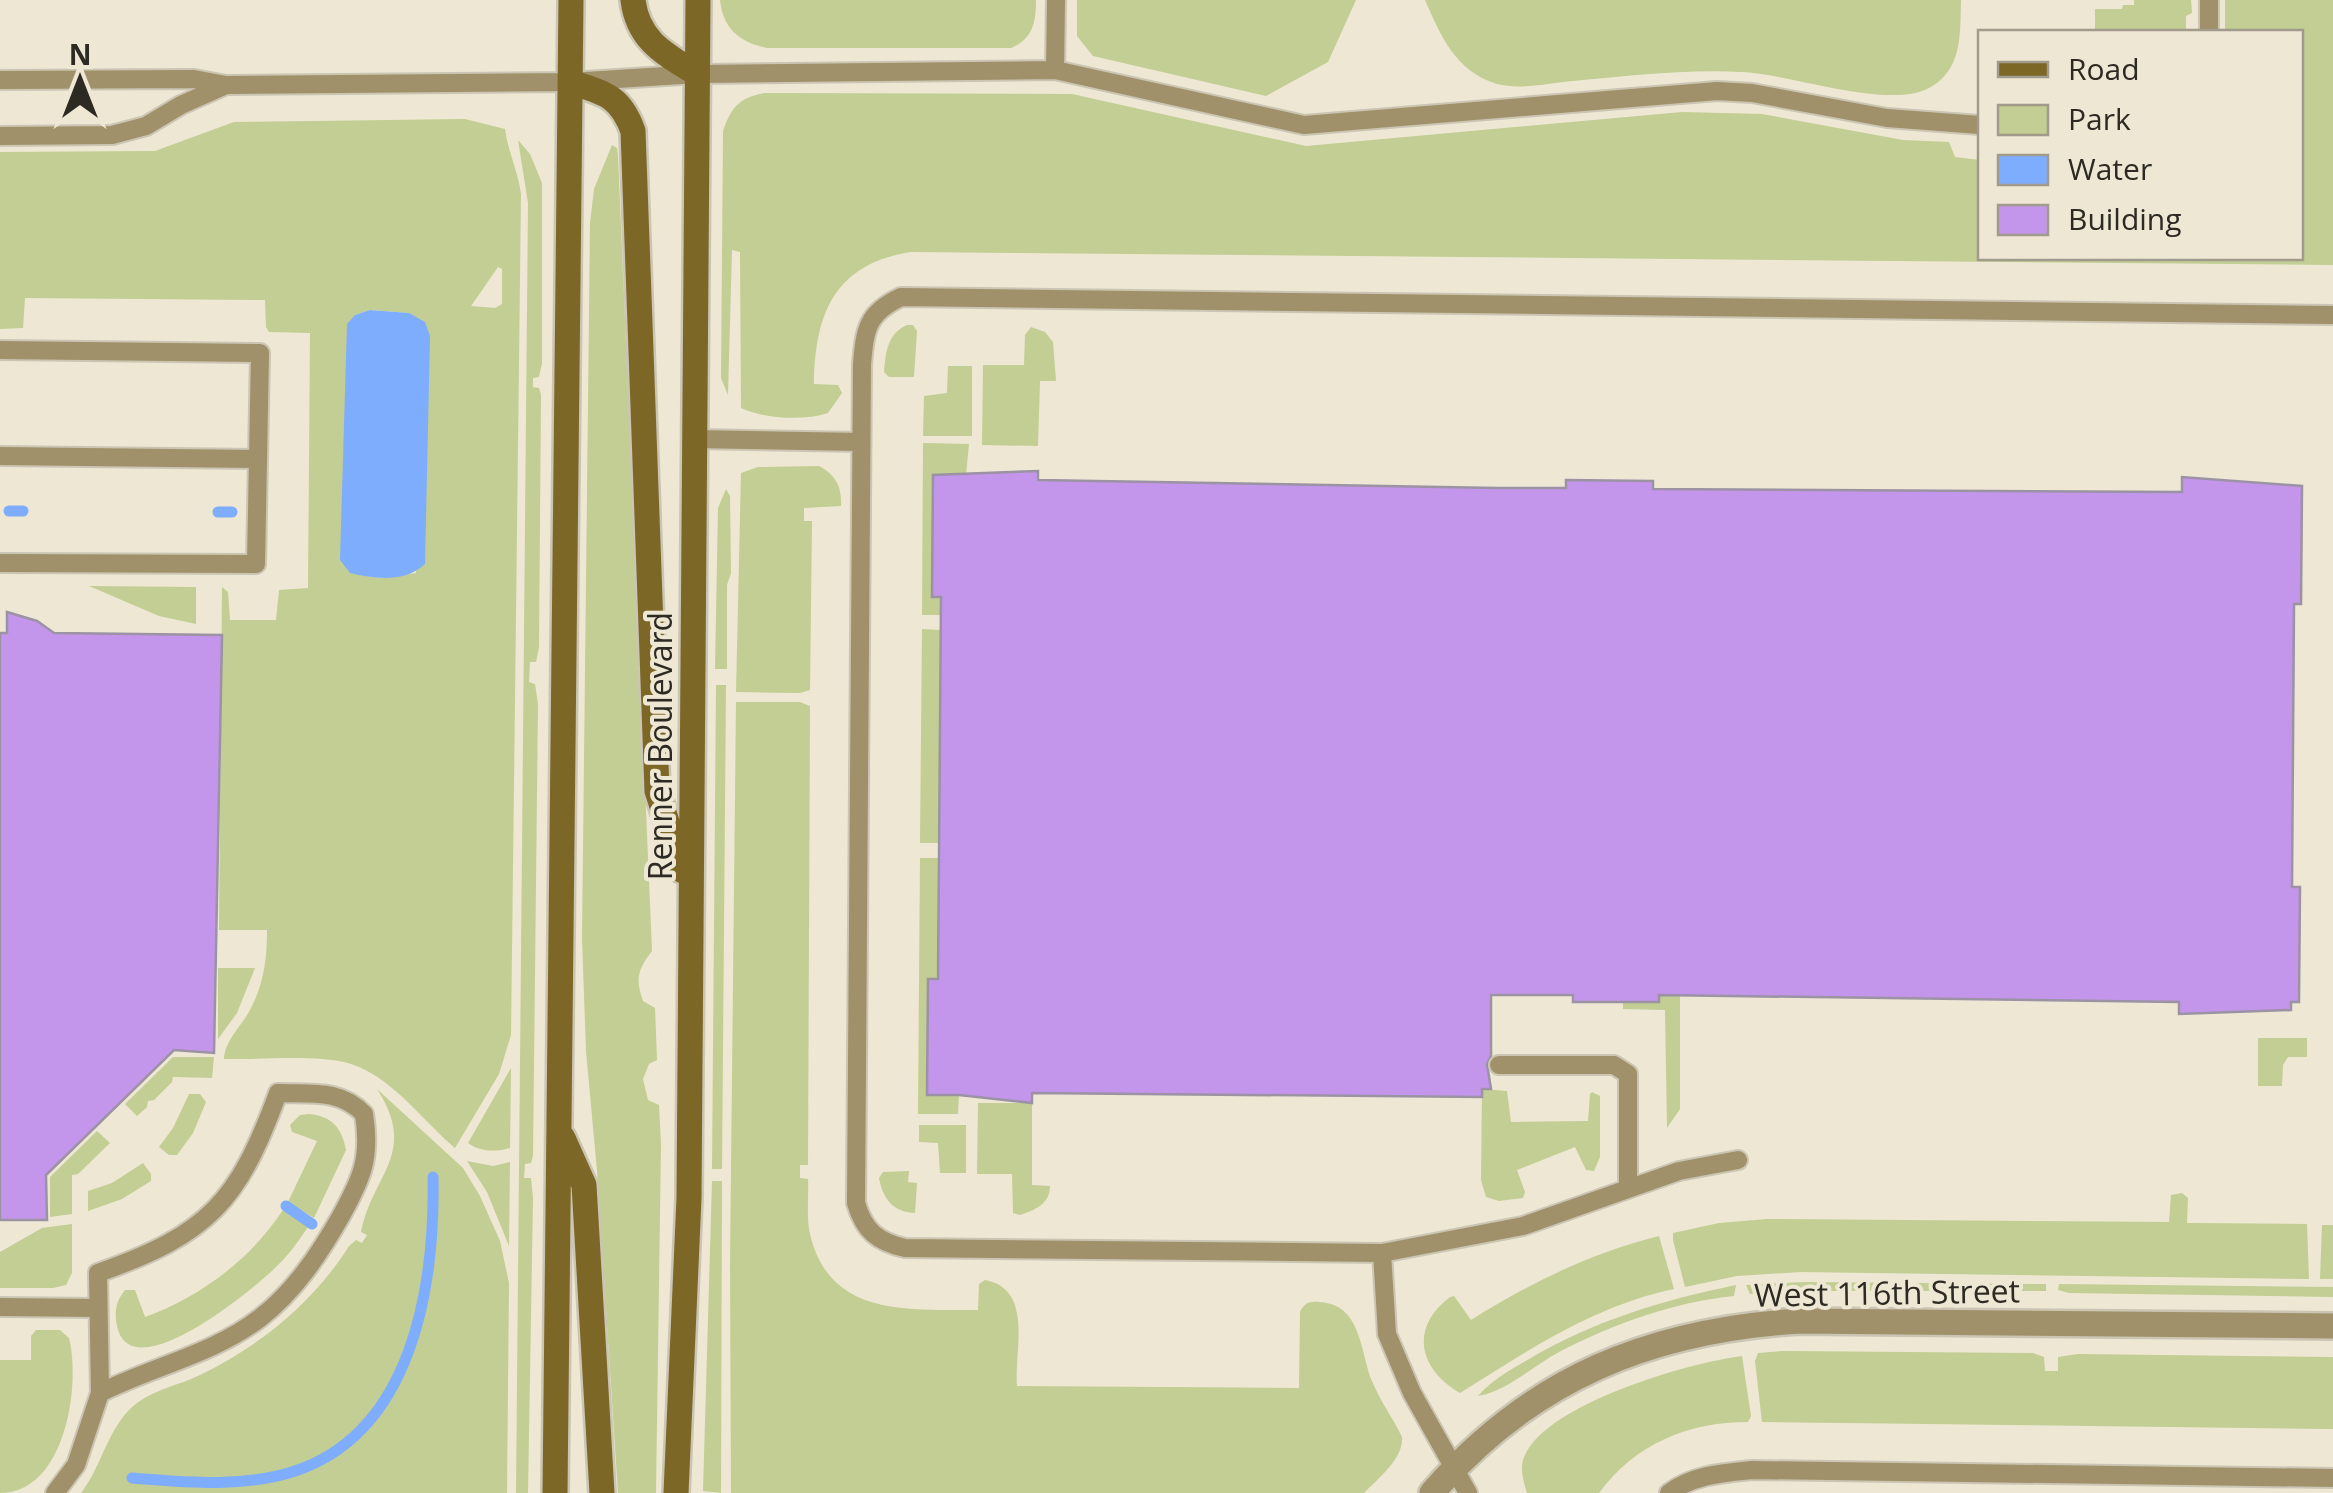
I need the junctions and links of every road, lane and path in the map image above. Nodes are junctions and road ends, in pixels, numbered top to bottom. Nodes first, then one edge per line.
1 (571, 0) edge
2 (633, 0) edge
3 (698, 0) edge
4 (1056, 0) edge
5 (2209, 0) edge
6 (2209, 30) edge
7 (1055, 70) junction
8 (697, 74) junction
9 (0, 80) edge
10 (570, 82) junction
11 (226, 85) junction
12 (1978, 126) edge
13 (0, 136) edge
14 (2333, 315) edge
15 (0, 350) edge
16 (693, 439) junction
17 (861, 442) junction
18 (0, 456) edge
19 (258, 458) junction
20 (0, 563) edge
21 (691, 895) junction
22 (1498, 1065) dead end
23 (558, 1129) junction
24 (1738, 1160) dead end
25 (1628, 1187) junction
26 (1382, 1254) junction
27 (0, 1307) edge
28 (97, 1308) junction
29 (2333, 1326) edge
30 (100, 1393) junction
31 (1454, 1468) junction
32 (2333, 1478) edge
33 (55, 1493) edge
34 (554, 1493) edge
35 (602, 1493) edge
36 (676, 1493) edge
37 (1432, 1493) edge
38 (1468, 1493) edge
39 (1669, 1493) edge

1 - 10 main road
2 - 8 main road
3 - 8 main road, Renner Boulevard
4 - 7 lane
5 - 6 lane
7 - 8 lane
7 - 12 lane
8 - 10 lane
8 - 16 main road, Renner Boulevard
9 - 11 lane
10 - 11 lane
10 - 21 main road
10 - 23 main road
11 - 13 lane
14 - 17 lane
15 - 19 lane
16 - 17 lane
16 - 21 main road, Renner Boulevard
17 - 26 lane
18 - 19 lane
19 - 20 lane
21 - 36 main road, Renner Boulevard
22 - 25 lane
23 - 34 main road
23 - 35 main road
24 - 25 lane
25 - 26 lane
26 - 31 lane
27 - 28 lane
28 - 30 lane
28 - 30 lane
29 - 31 street, West 116th Street
30 - 33 lane
31 - 37 street, West 116th Street
31 - 38 lane
32 - 39 lane

